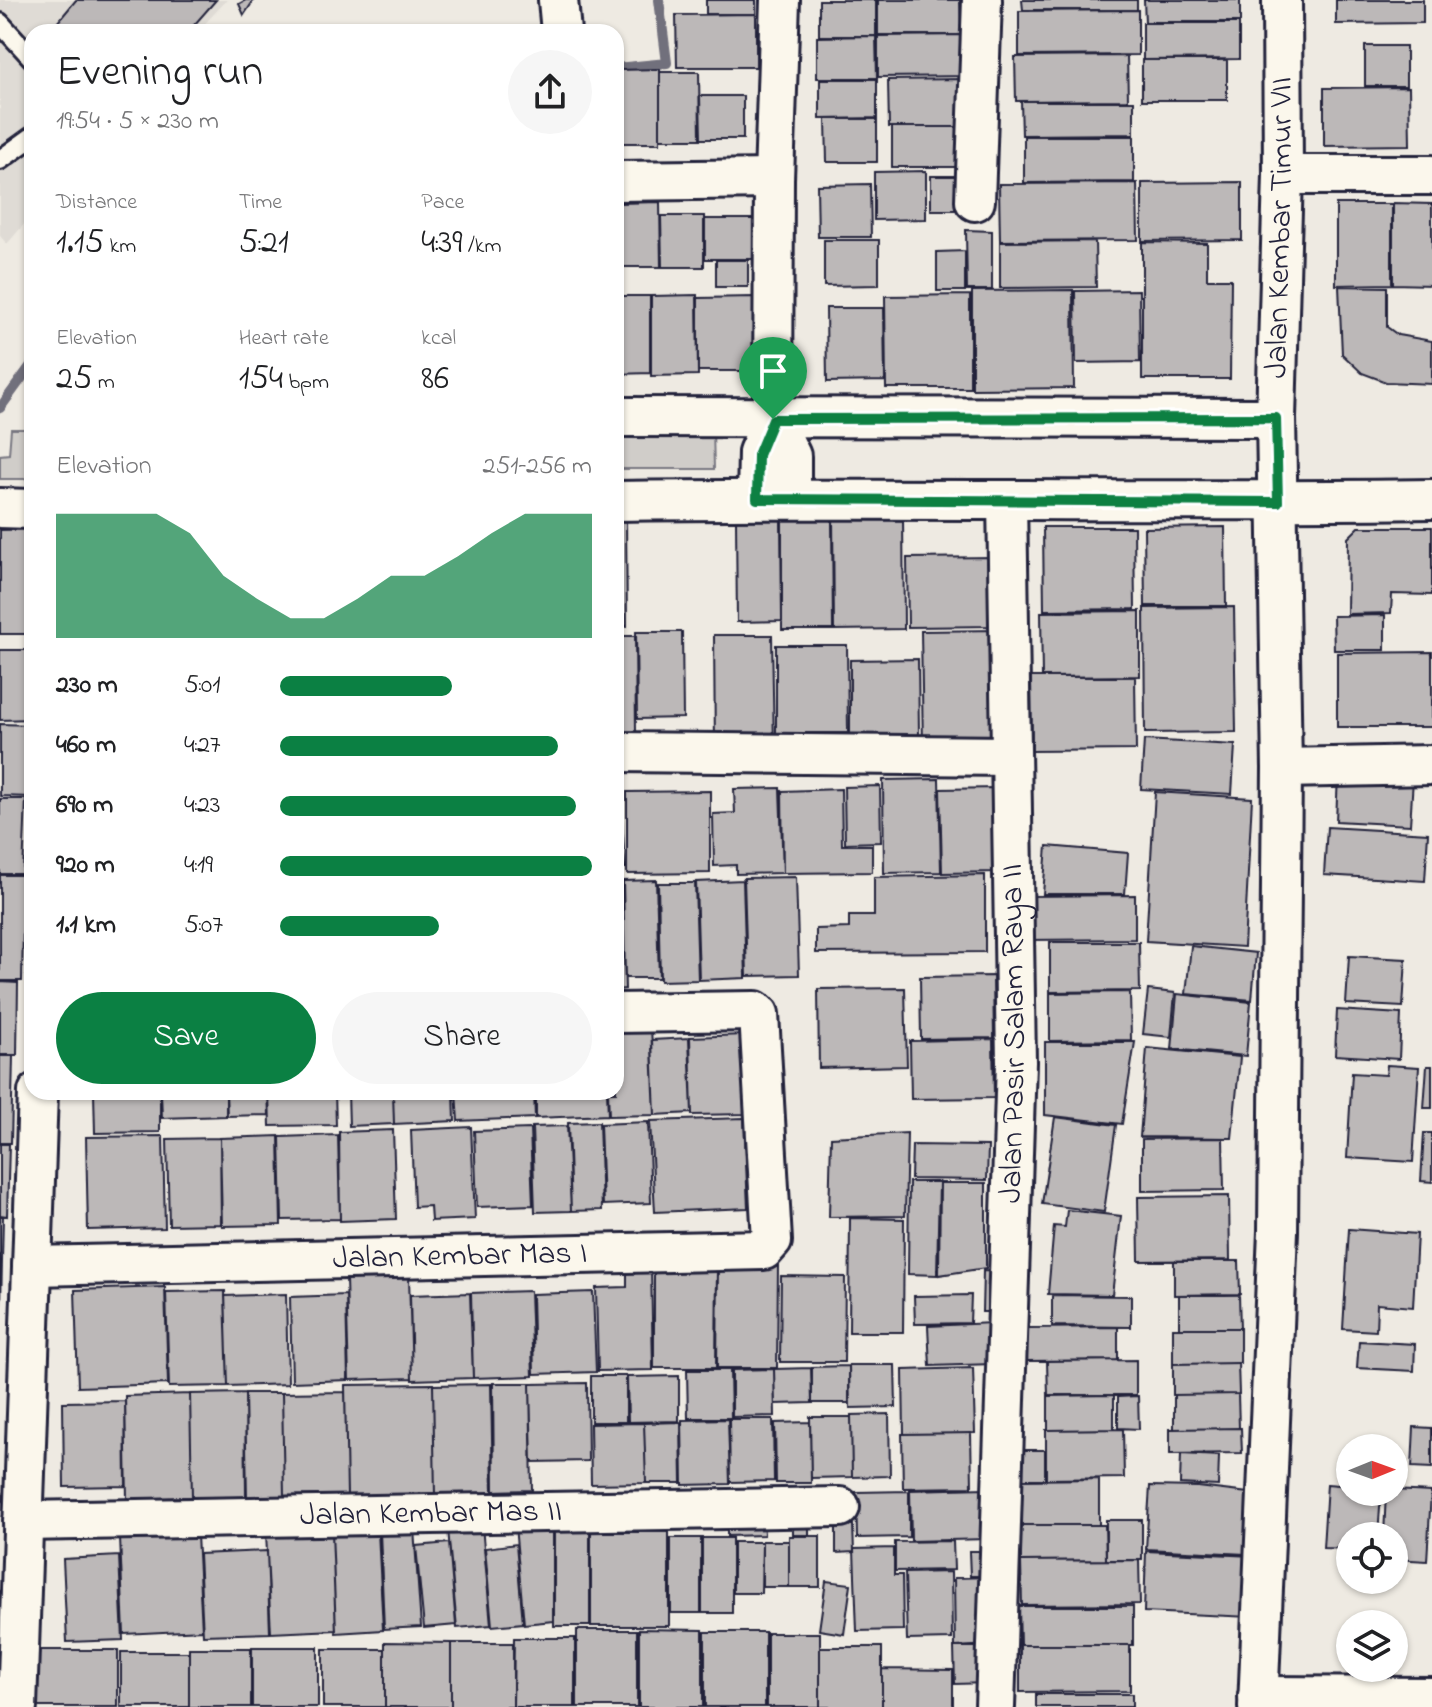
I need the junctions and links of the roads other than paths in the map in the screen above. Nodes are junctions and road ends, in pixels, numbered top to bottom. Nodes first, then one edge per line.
1 (558, 0) edge
2 (780, 0) edge
3 (982, 0) edge
4 (1282, 0) edge
5 (0, 23) edge
6 (560, 24) edge
7 (24, 49) edge
8 (24, 143) edge
9 (0, 160) edge
10 (1283, 175) junction
11 (1432, 175) edge
12 (774, 179) junction
13 (624, 181) edge
14 (975, 201) dead end
15 (624, 417) edge
16 (773, 419) junction
17 (1277, 457) junction
18 (774, 499) junction
19 (1432, 499) edge
20 (1007, 500) junction
21 (624, 501) edge
22 (0, 508) edge
23 (24, 509) edge
24 (624, 752) edge
25 (1011, 756) junction
26 (1432, 765) edge
27 (1282, 768) junction
28 (624, 1013) edge
29 (38, 1100) edge
30 (32, 1266) junction
31 (840, 1507) dead end
32 (23, 1521) junction
33 (1432, 1697) edge
34 (1258, 1702) edge
35 (17, 1707) edge
36 (995, 1707) edge

1 - 6 street
2 - 12 street
3 - 14 street
4 - 10 street, Jalan Kembar Timur VII
5 - 7 lane
8 - 9 lane
10 - 11 street
10 - 17 street, Jalan Kembar Timur VII
12 - 13 street
12 - 16 street
15 - 16 street
16 - 17 street
16 - 18 street
17 - 19 street
17 - 20 street
17 - 27 street, Jalan Kembar Timur VII
18 - 20 street
18 - 21 street
20 - 25 street, Jalan Pasir Salam Raya II
22 - 23 street
24 - 25 street
25 - 36 street, Jalan Pasir Salam Raya II
26 - 27 street
27 - 34 street, Jalan Kembar Timur VII
28 - 30 street, Jalan Kembar Mas I
29 - 30 street
30 - 32 street
31 - 32 street, Jalan Kembar Mas II
32 - 35 street
33 - 34 street

